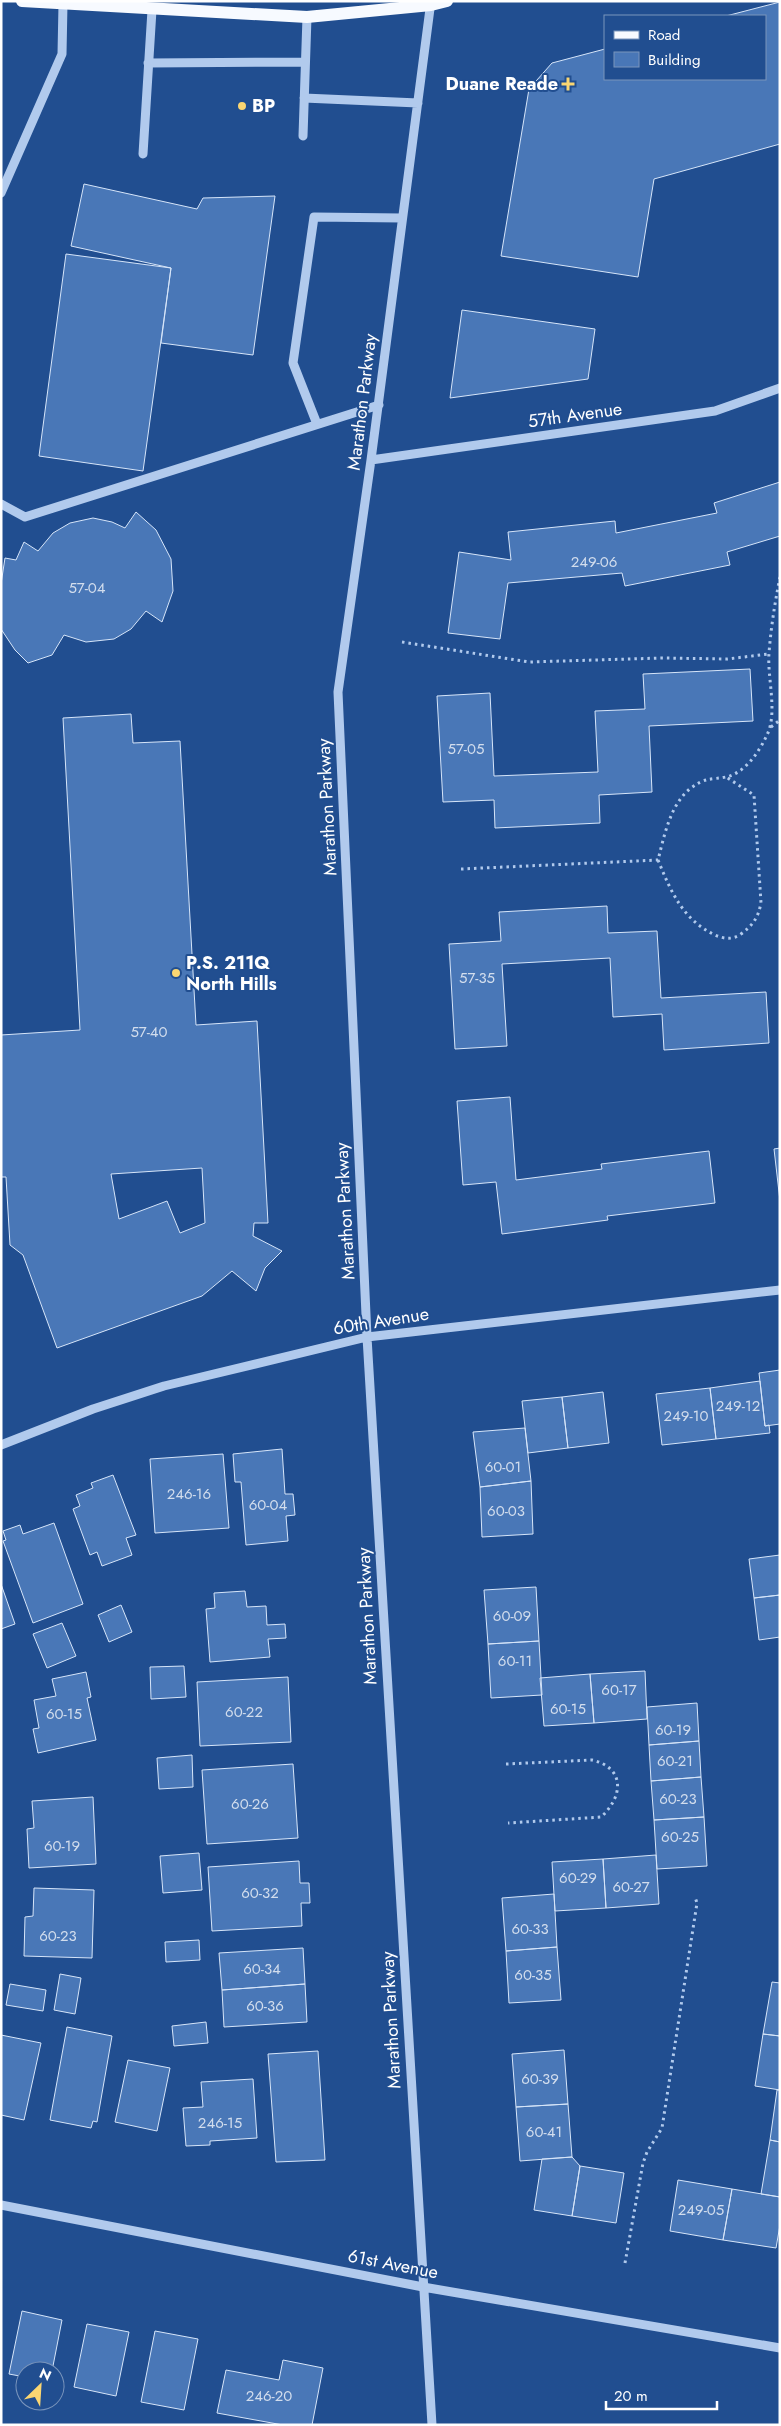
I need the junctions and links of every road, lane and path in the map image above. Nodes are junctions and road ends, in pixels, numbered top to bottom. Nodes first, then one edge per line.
1 (22, 1) edge
2 (447, 1) edge
3 (431, 3) edge
4 (63, 4) junction
5 (152, 10) junction
6 (307, 18) junction
7 (305, 62) junction
8 (148, 63) junction
9 (304, 98) junction
10 (418, 104) junction
11 (302, 136) dead end
12 (143, 154) dead end
13 (1, 193) edge
14 (402, 218) junction
15 (780, 388) edge
16 (379, 405) junction
17 (317, 424) junction
18 (371, 460) junction
19 (1, 504) edge
20 (780, 577) edge
21 (402, 642) dead end
22 (769, 654) junction
23 (780, 720) edge
24 (770, 727) junction
25 (726, 777) junction
26 (658, 860) junction
27 (461, 869) dead end
28 (780, 1290) edge
29 (367, 1336) junction
30 (1, 1445) edge
31 (506, 1764) dead end
32 (508, 1823) dead end
33 (695, 1897) dead end
34 (1, 2204) edge
35 (625, 2263) dead end
36 (423, 2287) junction
37 (780, 2348) edge
38 (432, 2425) edge

1 - 4 main road
2 - 3 main road
3 - 6 main road
3 - 10 street, Marathon Parkway
4 - 5 main road
4 - 13 street
5 - 6 main road
5 - 8 street
6 - 7 street
7 - 8 street
7 - 9 street
8 - 12 street
9 - 10 street
9 - 11 street
10 - 14 street, Marathon Parkway
14 - 16 street, Marathon Parkway
14 - 17 street
15 - 18 street, 57th Avenue
16 - 17 street
16 - 18 street, Marathon Parkway
17 - 19 street
18 - 29 street, Marathon Parkway
20 - 22 path
21 - 22 path
22 - 24 path
23 - 24 path
24 - 25 path
25 - 26 path
25 - 26 path
26 - 27 path
28 - 29 street, 60th Avenue
29 - 30 street, 60th Avenue
29 - 36 street, Marathon Parkway
31 - 32 path
33 - 35 path
34 - 36 street, 61st Avenue
36 - 37 street, 61st Avenue
36 - 38 street, Marathon Parkway

